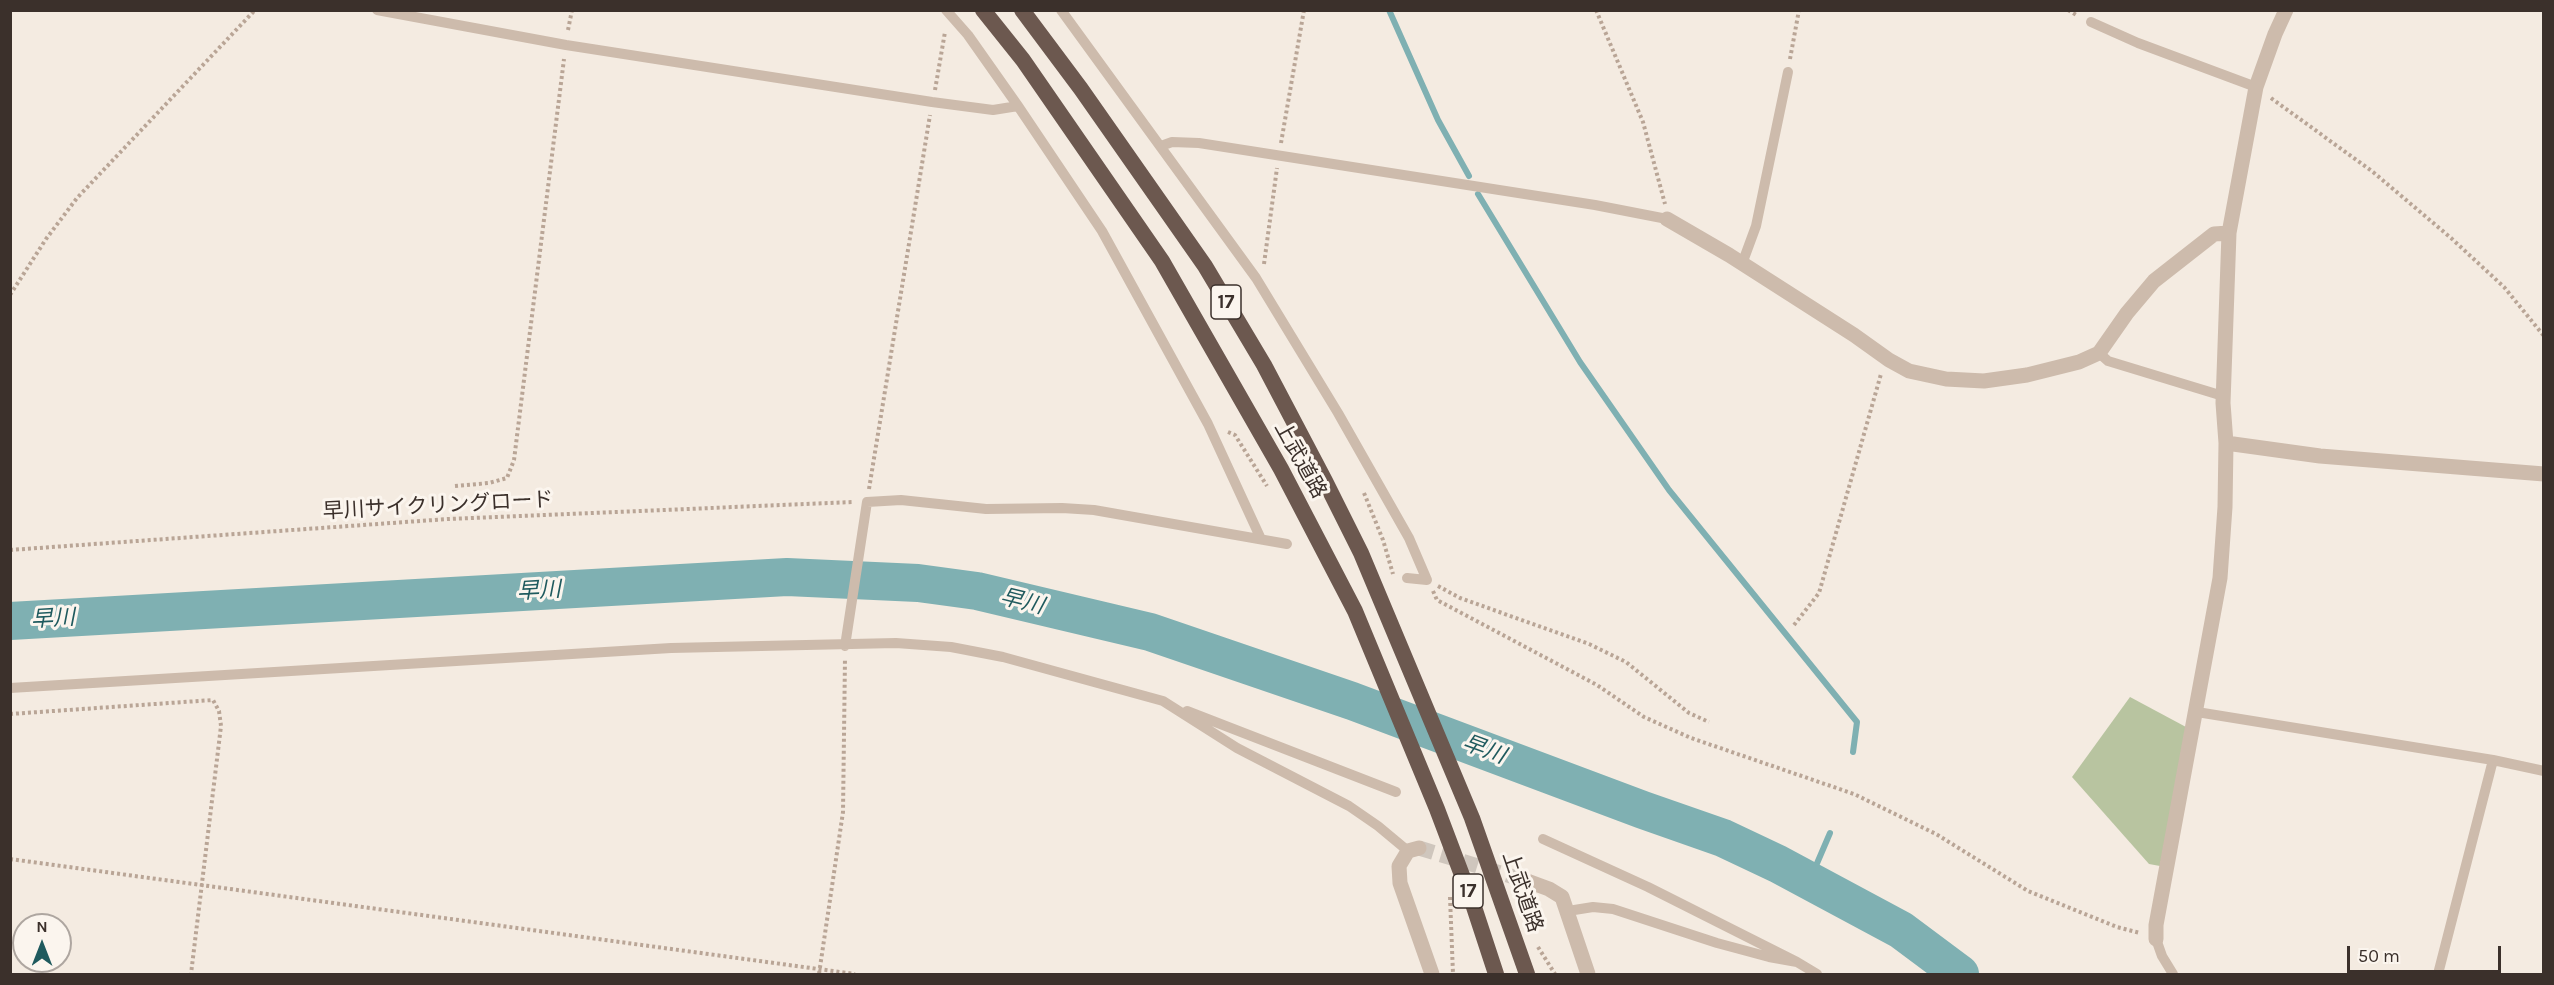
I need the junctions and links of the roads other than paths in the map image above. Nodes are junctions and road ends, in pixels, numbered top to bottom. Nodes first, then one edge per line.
1 (377, 10) edge
2 (983, 10) edge
3 (1022, 10) edge
4 (1061, 10) edge
5 (2286, 10) edge
6 (950, 15) edge
7 (2091, 22) dead end
8 (1788, 72) road end
9 (2256, 87) junction
10 (1018, 106) junction
11 (1161, 146) junction
12 (1667, 219) joint
13 (2229, 233) junction
14 (1742, 264) junction
15 (2099, 353) junction
16 (2223, 396) junction
17 (2226, 443) junction
18 (2544, 474) edge
19 (1261, 539) junction
20 (1287, 544) dead end
21 (1407, 578) dead end
22 (845, 643) junction
23 (10, 688) edge
24 (1163, 701) junction
25 (2197, 712) junction
26 (2493, 760) junction
27 (2544, 771) edge
28 (1396, 792) dead end
29 (1543, 839) dead end
30 (1414, 849) joint
31 (1530, 882) tunnel mouth
32 (1568, 911) junction
33 (2156, 939) joint
34 (1797, 962) junction
35 (1432, 975) edge
36 (1496, 975) edge
37 (1527, 975) edge
38 (1588, 975) edge
39 (1817, 975) edge
40 (2173, 975) edge
41 (2438, 975) edge

1 - 10 lane
2 - 36 highway, 上武道路 / 17
3 - 37 highway, 上武道路 / 17
4 - 11 lane
5 - 9 street
6 - 10 lane
7 - 9 lane
8 - 14 lane
9 - 13 street
10 - 19 lane
11 - 12 lane
11 - 21 lane
12 - 14 street
13 - 15 street
13 - 16 street
14 - 15 street
15 - 16 lane
16 - 17 street
17 - 18 street
17 - 25 street
19 - 20 lane
19 - 22 lane
22 - 23 lane
22 - 24 lane
24 - 28 lane
24 - 30 lane
25 - 26 lane
25 - 33 street
26 - 27 lane
26 - 41 lane
29 - 34 lane
30 - 35 street
31 - 32 street
32 - 34 lane
32 - 38 street
33 - 40 lane
34 - 39 lane

